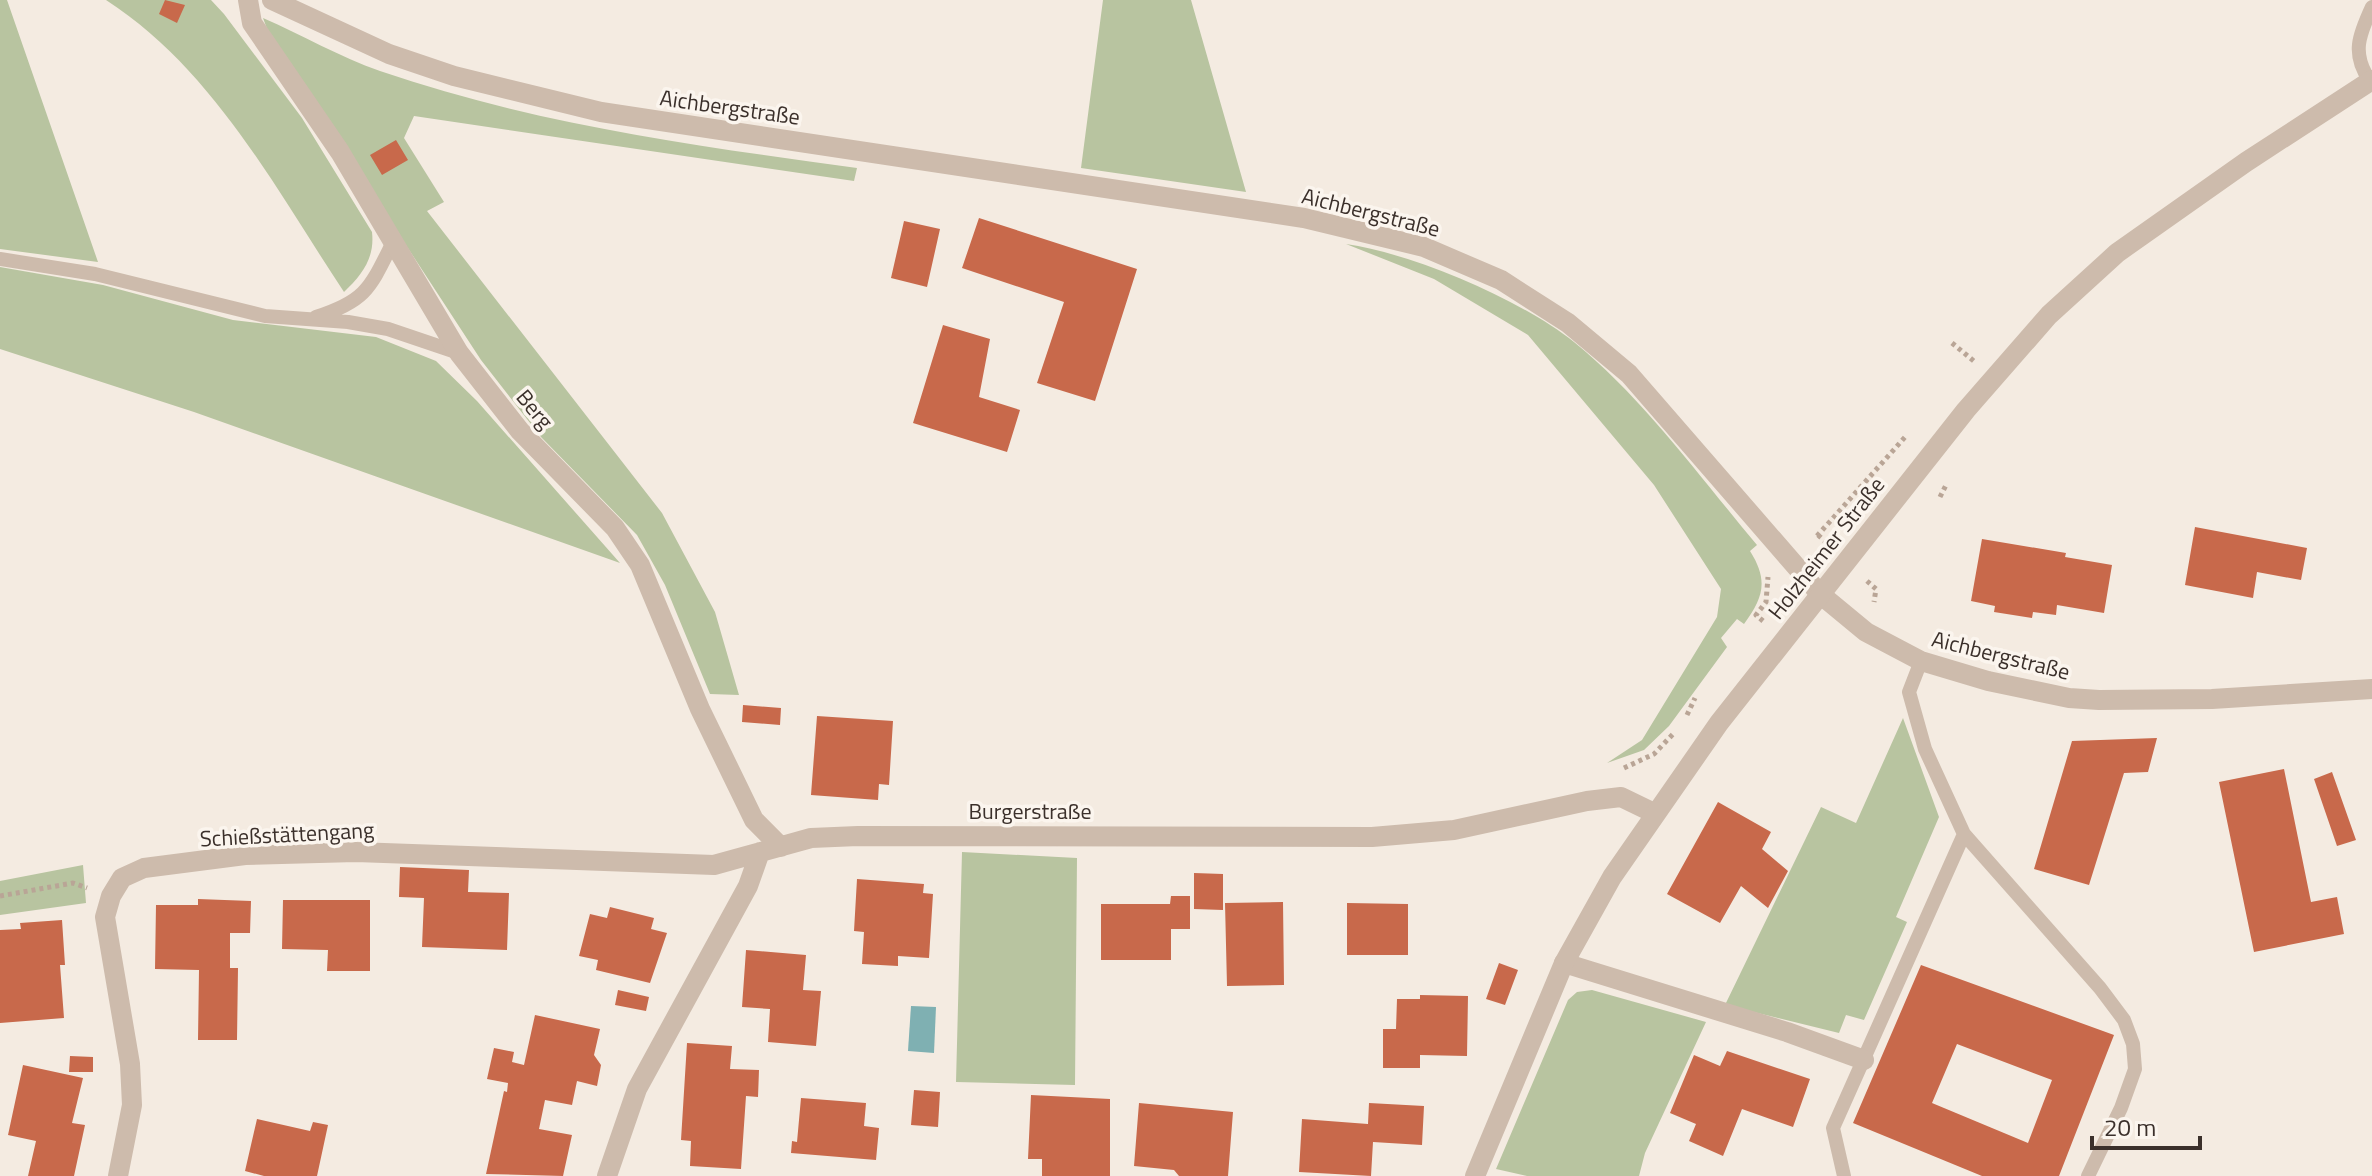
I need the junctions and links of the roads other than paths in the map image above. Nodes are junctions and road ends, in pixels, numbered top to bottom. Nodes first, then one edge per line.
1 (248, 0) edge
2 (272, 0) edge
3 (2372, 7) edge
4 (2371, 81) edge
5 (392, 244) junction
6 (0, 259) edge
7 (308, 319) junction
8 (459, 353) junction
9 (1820, 594) junction
10 (1921, 661) junction
11 (2372, 689) edge
12 (1654, 813) junction
13 (1964, 834) junction
14 (781, 847) junction
15 (760, 852) junction
16 (1564, 963) junction
17 (1864, 1060) junction
18 (118, 1176) edge
19 (607, 1176) edge
20 (1475, 1176) edge
21 (1844, 1176) edge
22 (2088, 1176) edge

1 - 5 street, Berg
2 - 9 street, Aichbergstraße
3 - 4 lane
4 - 9 street, Holzheimer Straße
5 - 7 lane
5 - 8 street, Berg
6 - 7 lane
7 - 8 lane
8 - 14 street, Berg
9 - 10 street, Aichbergstraße
9 - 12 street, Holzheimer Straße
10 - 11 street, Aichbergstraße
10 - 13 lane
12 - 14 street, Burgerstraße
12 - 16 street, Holzheimer Straße
13 - 17 lane
13 - 22 lane
14 - 15 street, Burgerstraße
15 - 18 street, Schießstättengang
15 - 19 street
16 - 17 street
16 - 20 street, Holzheimer Straße
17 - 21 lane

